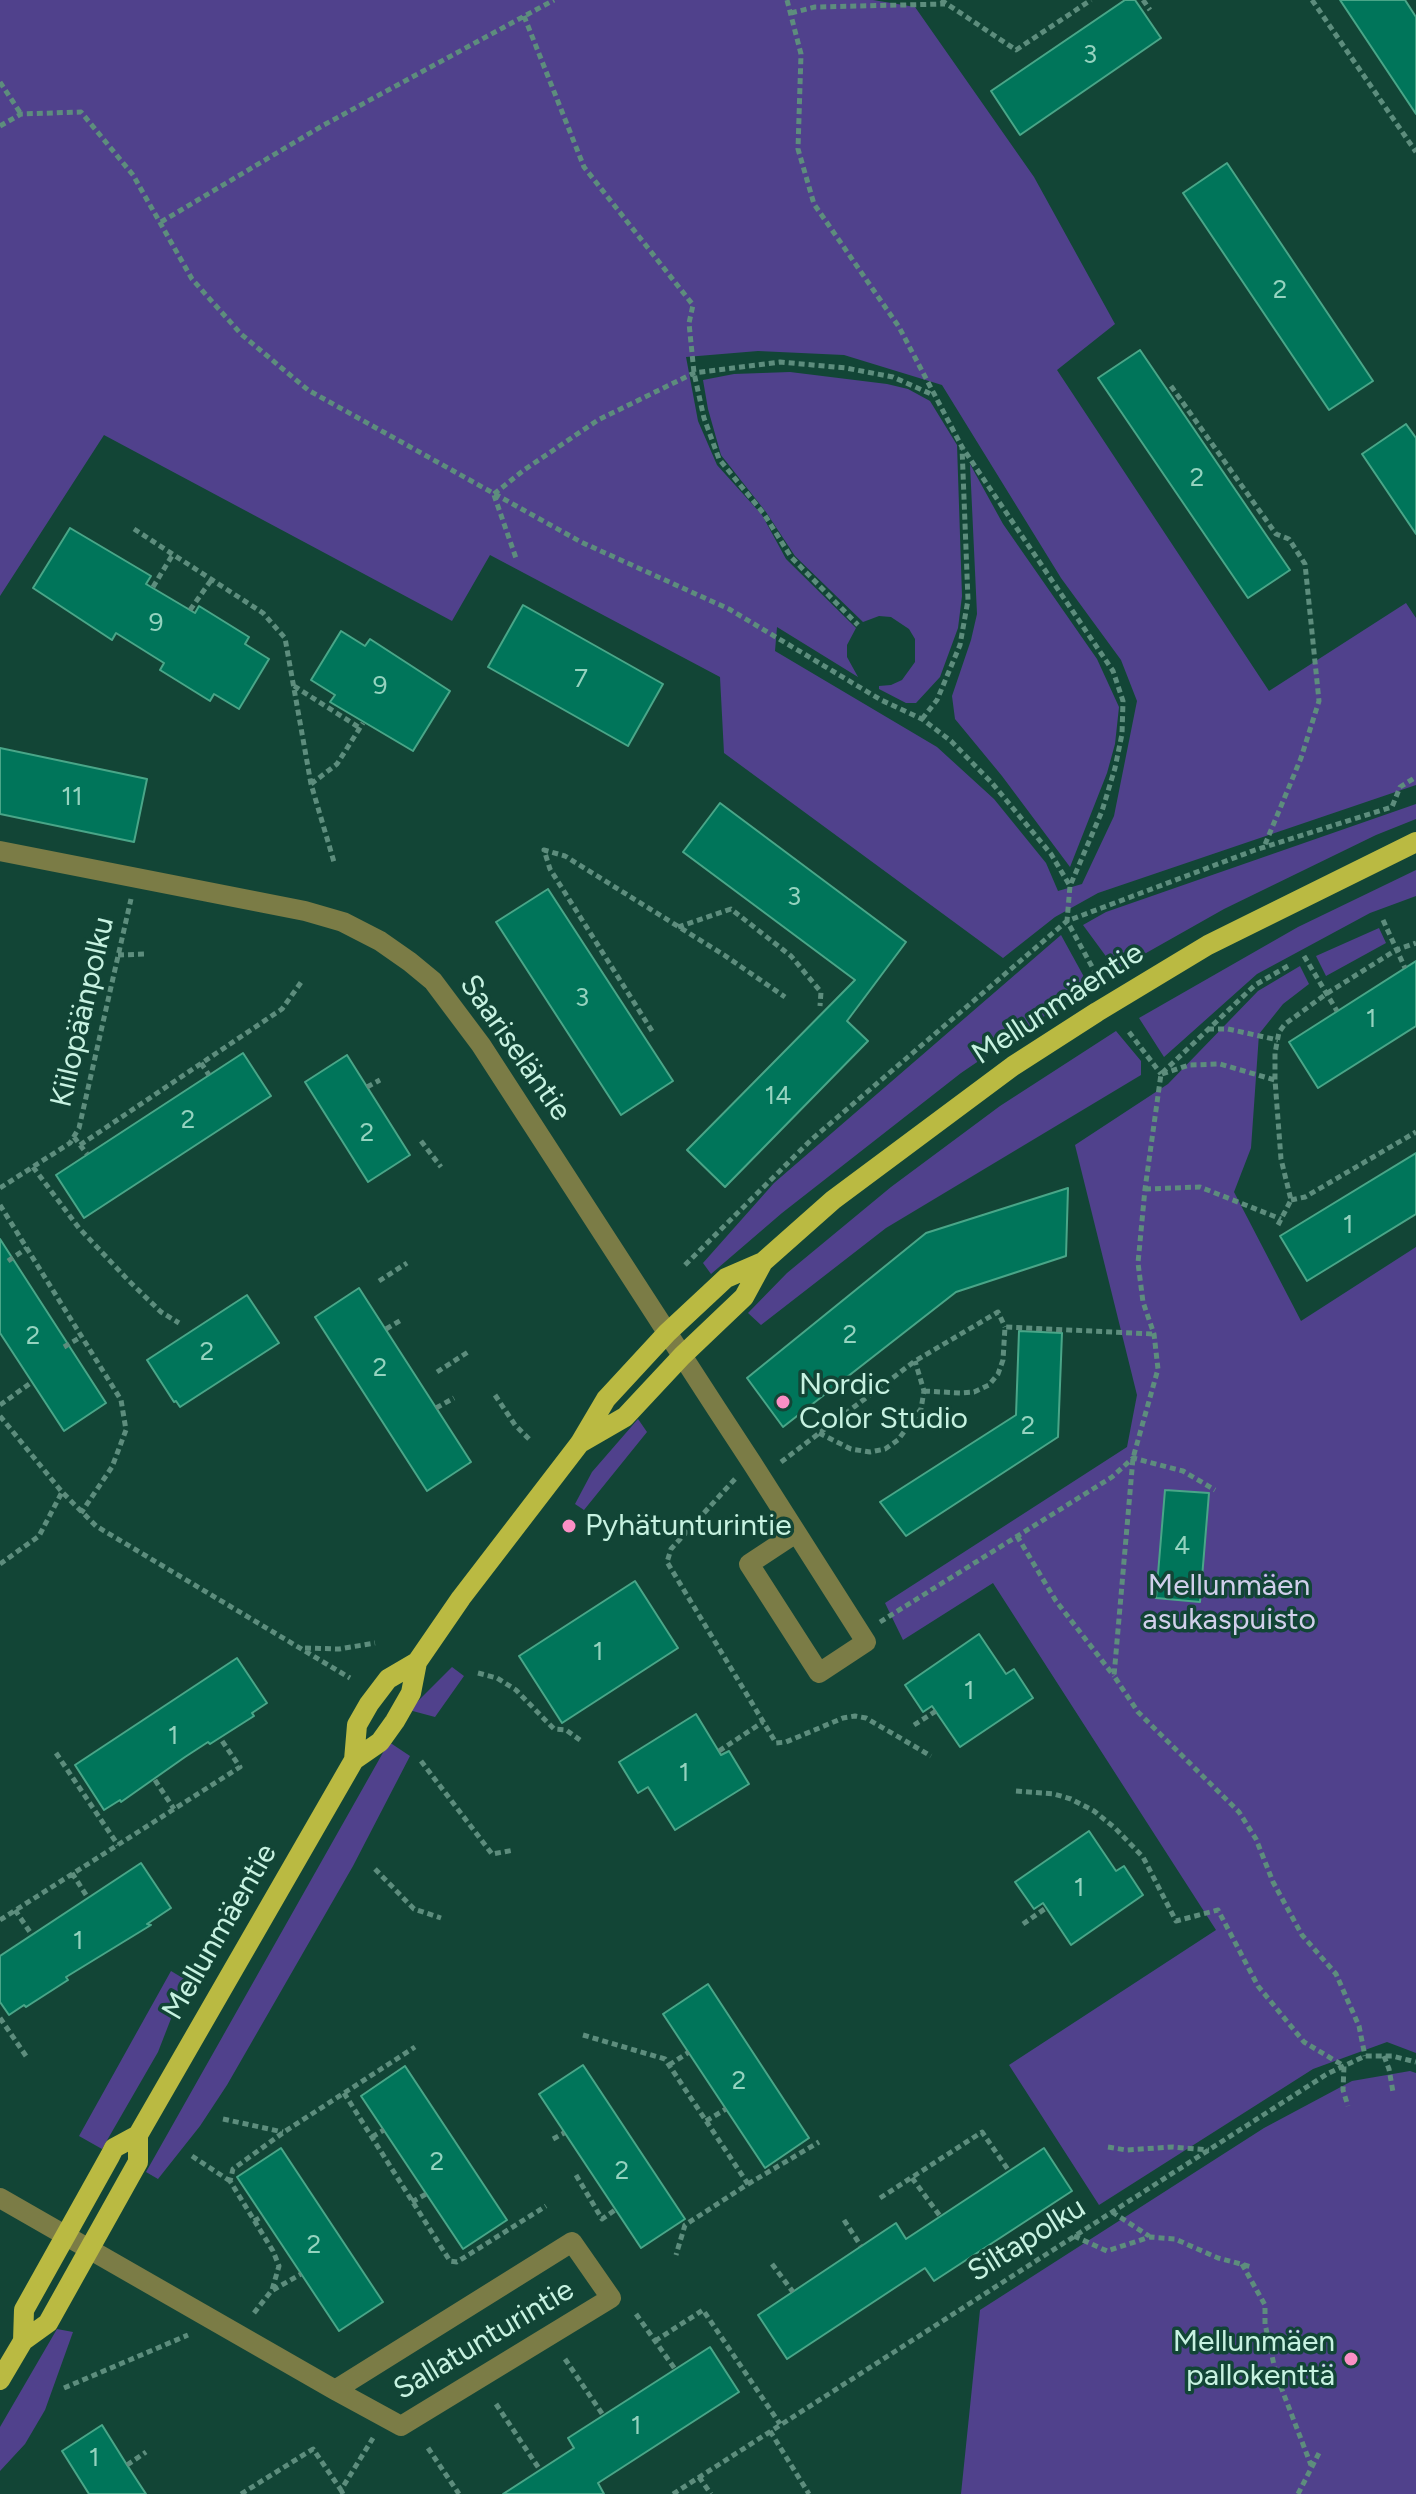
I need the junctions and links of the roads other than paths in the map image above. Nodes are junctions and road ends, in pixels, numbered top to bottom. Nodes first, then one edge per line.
1 (1416, 842) edge
2 (0, 851) edge
3 (763, 1262) junction
4 (667, 1333) junction
5 (682, 1356) junction
6 (580, 1443) junction
7 (796, 1533) junction
8 (417, 1662) junction
9 (354, 1760) junction
10 (138, 2135) junction
11 (0, 2198) edge
12 (66, 2234) junction
13 (90, 2248) junction
14 (23, 2341) junction
15 (0, 2380) edge
16 (335, 2390) junction

1 - 3 main road, Mellunmäentie
2 - 4 street, Saariseläntie
3 - 4 main road, Mellunmäentie
3 - 5 main road, Mellunmäentie
4 - 5 street
4 - 6 main road, Mellunmäentie
5 - 6 main road, Mellunmäentie
5 - 7 street
6 - 8 main road, Mellunmäentie
7 - 7 street
8 - 9 main road, Mellunmäentie
8 - 9 main road, Mellunmäentie
9 - 10 main road, Mellunmäentie
10 - 12 main road, Mellunmäentie
10 - 13 main road, Mellunmäentie
11 - 12 street, Sallatunturintie
12 - 13 street, Sallatunturintie
12 - 14 main road, Mellunmäentie
13 - 14 main road, Mellunmäentie
13 - 16 street, Sallatunturintie
14 - 15 main road, Mellunmäentie
16 - 16 street, Sallatunturintie

